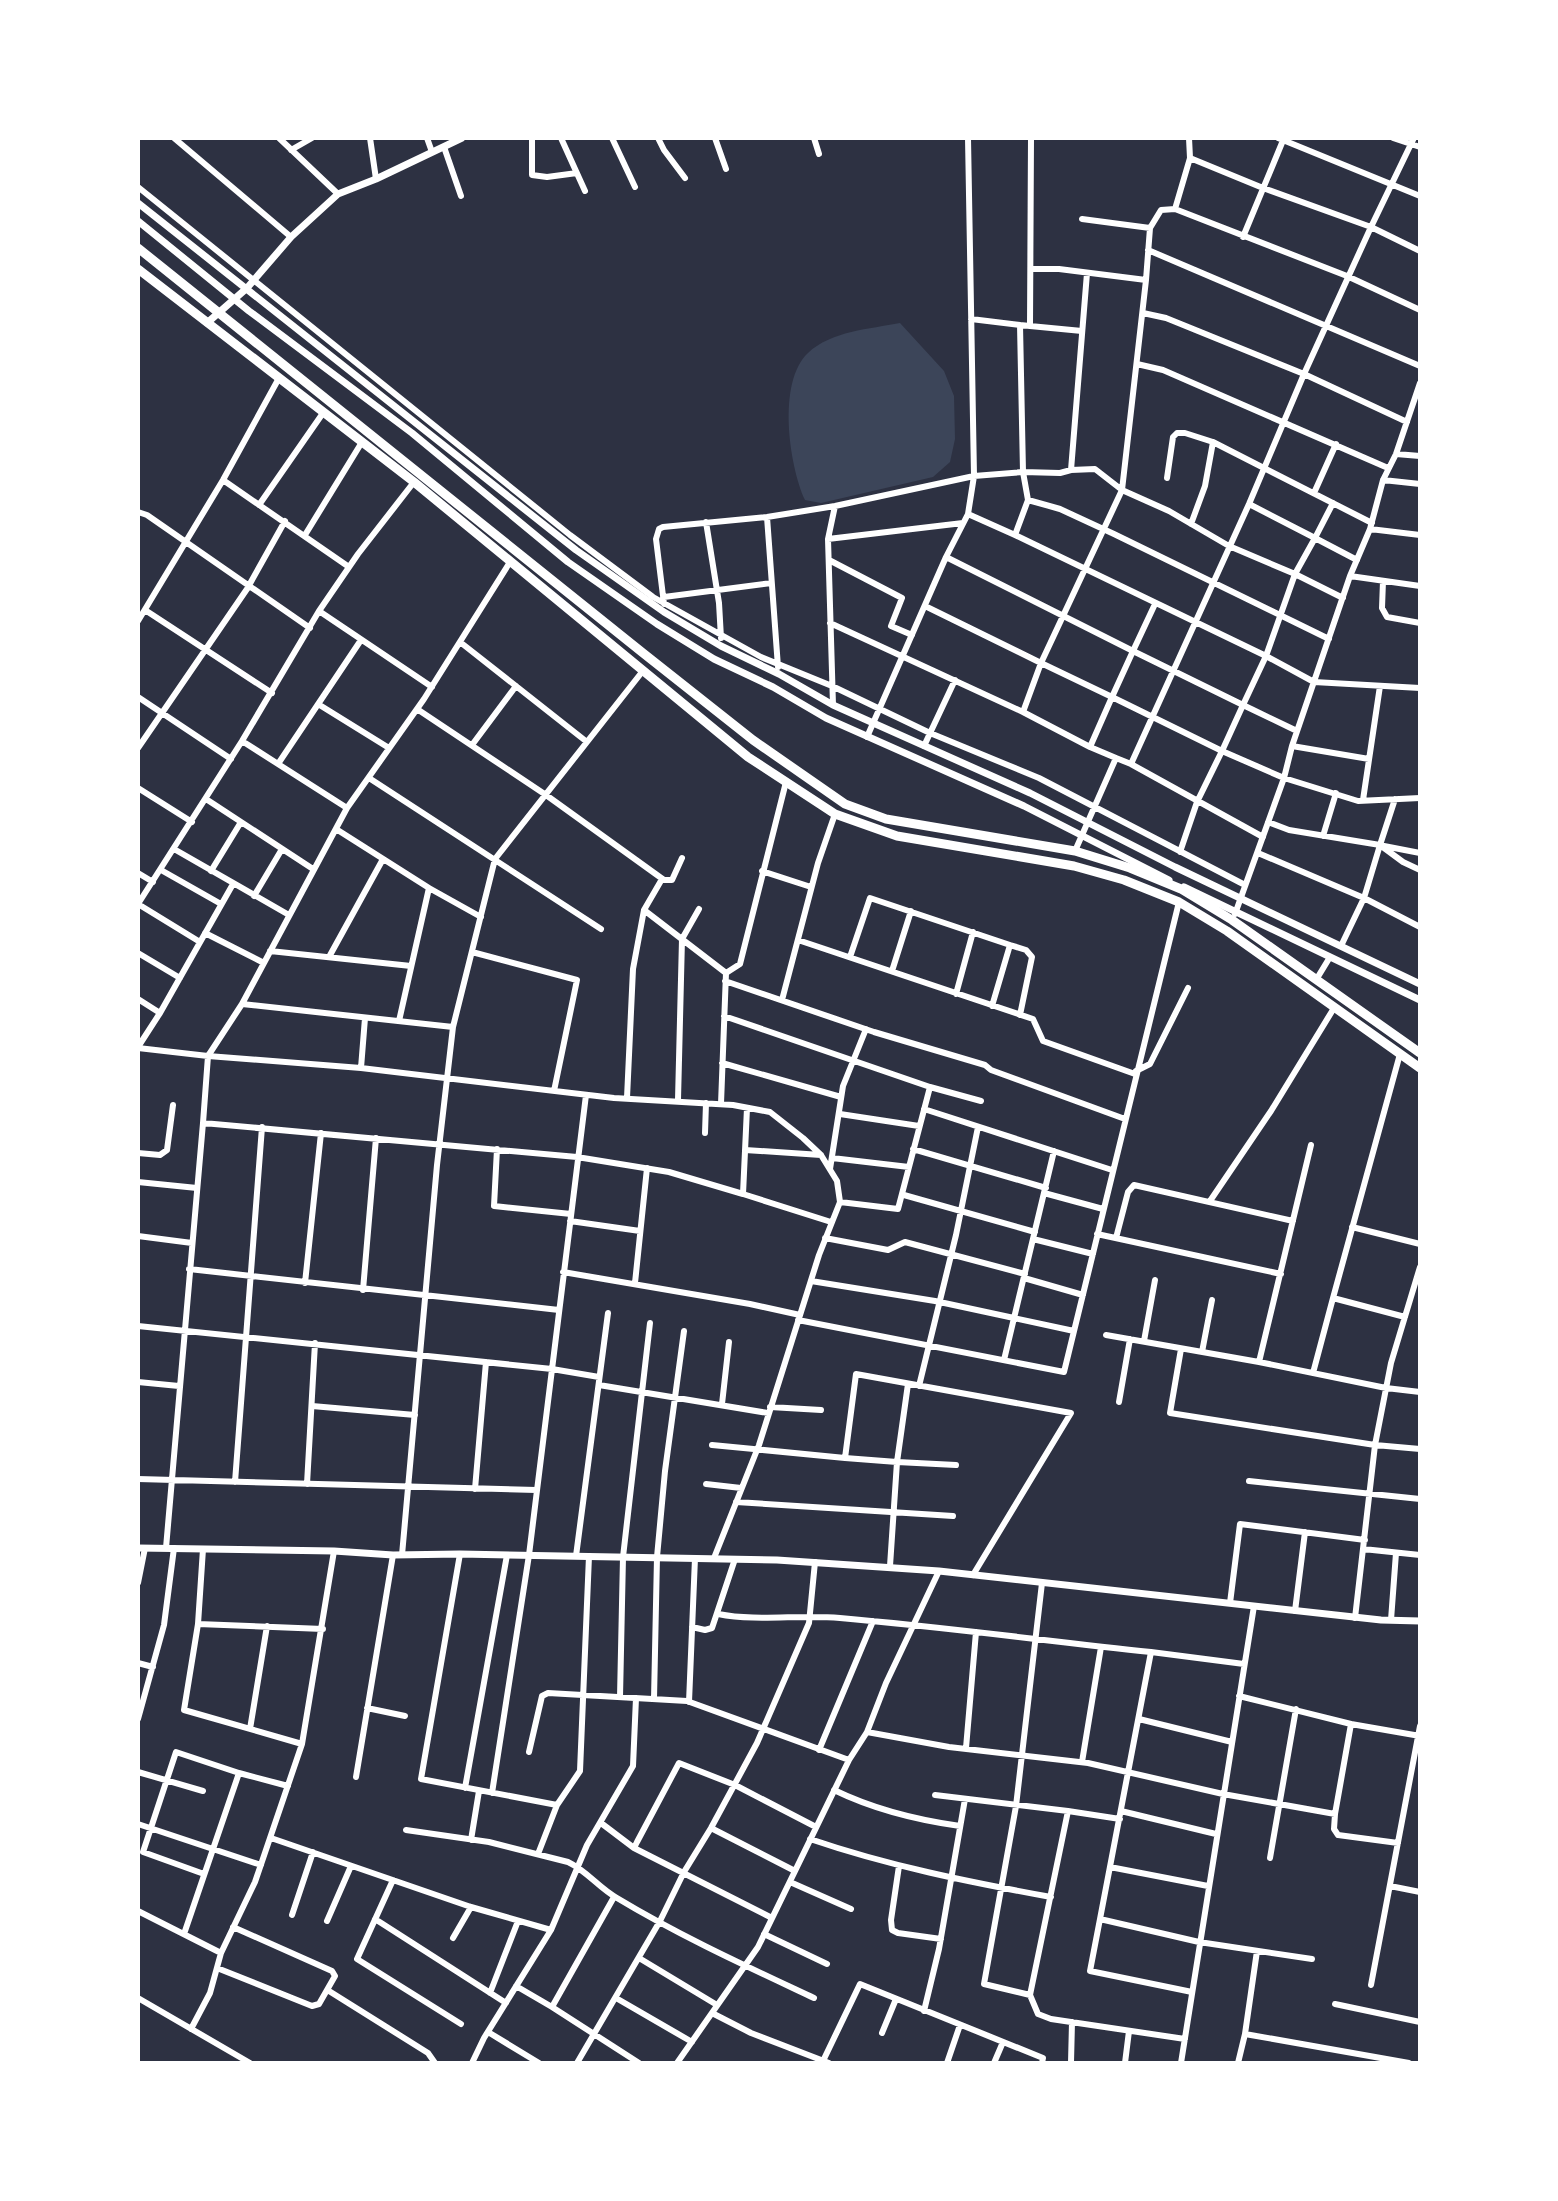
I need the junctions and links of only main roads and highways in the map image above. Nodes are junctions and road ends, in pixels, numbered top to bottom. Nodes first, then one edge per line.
1 (138, 248) edge
2 (138, 269) edge
3 (1420, 1053) edge
4 (1420, 1068) edge

1 - 3 main road
2 - 4 main road

